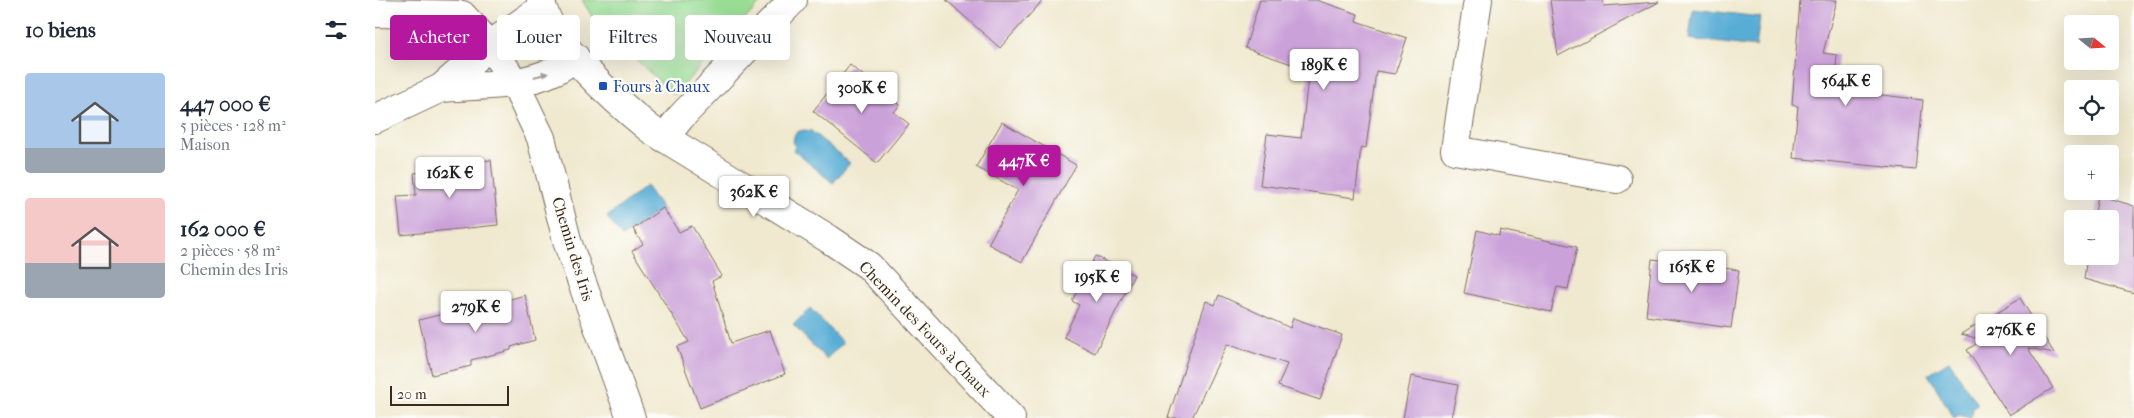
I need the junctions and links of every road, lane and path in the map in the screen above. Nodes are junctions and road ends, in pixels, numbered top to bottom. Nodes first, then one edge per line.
1 (793, 0) edge
2 (1478, 0) edge
3 (542, 4) edge
4 (375, 13) edge
5 (490, 45) junction
6 (571, 60) edge
7 (578, 60) edge
8 (514, 82) junction
9 (441, 88) junction
10 (375, 119) edge
11 (664, 138) junction
12 (1617, 179) dead end
13 (631, 418) edge
14 (1011, 418) edge

1 - 11 street
2 - 12 street
3 - 5 street
4 - 5 street, Chemin des Iris
5 - 8 street, Chemin des Iris
5 - 9 street
8 -> 6 street
7 - 11 street, Chemin des Fours à Chaux
8 - 9 street
8 - 13 street, Chemin des Iris
9 - 10 street
11 - 14 street, Chemin des Fours à Chaux

